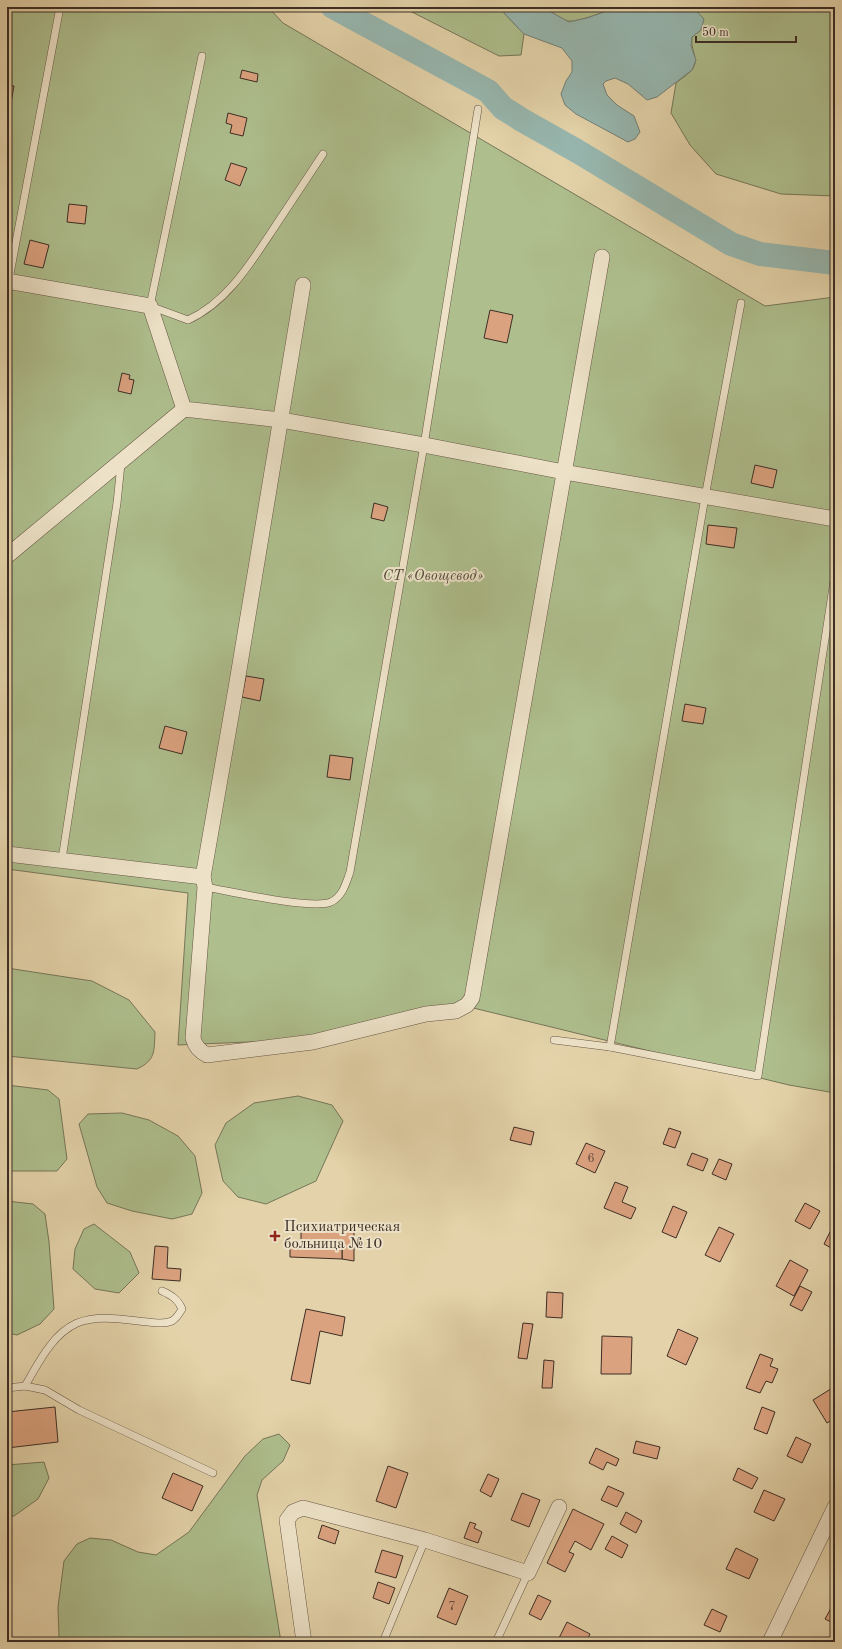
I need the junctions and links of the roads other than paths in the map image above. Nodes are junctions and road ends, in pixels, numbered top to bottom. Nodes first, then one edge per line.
1 (60, 7) edge
2 (202, 56) dead end
3 (478, 109) dead end
4 (323, 154) dead end
5 (602, 257) dead end
6 (8, 284) edge
7 (303, 285) dead end
8 (741, 303) dead end
9 (150, 306) junction
10 (184, 409) junction
11 (281, 420) junction
12 (424, 445) junction
13 (121, 461) junction
14 (564, 472) junction
15 (705, 497) junction
16 (835, 519) edge
17 (7, 556) edge
18 (835, 574) edge
19 (7, 854) edge
20 (62, 859) junction
21 (204, 882) junction
22 (554, 1040) dead end
23 (610, 1047) junction
24 (162, 1291) dead end
25 (25, 1386) junction
26 (7, 1388) edge
27 (213, 1472) dead end
28 (559, 1507) dead end
29 (835, 1507) edge
30 (424, 1540) junction
31 (528, 1573) junction
32 (304, 1642) edge
33 (383, 1642) edge
34 (496, 1642) edge
35 (770, 1642) edge

1 - 6 lane
2 - 9 lane
3 - 12 lane
4 - 9 lane
5 - 14 street
6 - 9 street
7 - 11 street
8 - 15 lane
9 - 10 street
10 - 11 street
10 - 13 street
11 - 12 street
11 - 21 street
12 - 14 street
12 - 21 lane
13 - 17 street
13 - 20 lane
14 - 15 street
14 - 21 street
15 - 16 street
15 - 23 lane
18 - 23 lane
19 - 20 street
20 - 21 street
22 - 23 lane
24 - 25 lane
25 - 26 lane
25 - 27 lane
28 - 31 street
29 - 35 street
30 - 31 street
30 - 32 street
30 - 33 lane
31 - 34 lane

